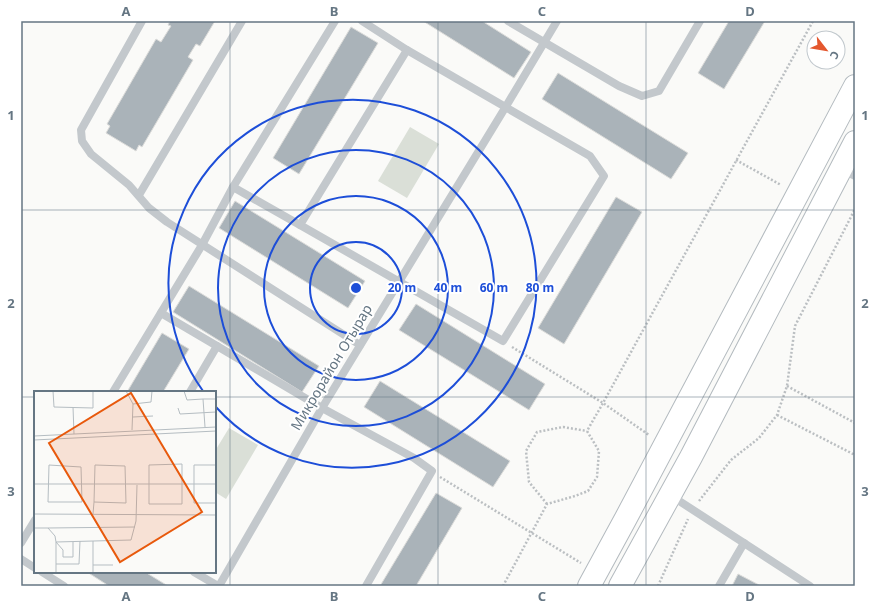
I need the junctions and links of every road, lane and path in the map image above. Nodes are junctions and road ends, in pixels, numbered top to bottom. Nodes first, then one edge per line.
1 (142, 21) edge
2 (242, 21) edge
3 (335, 21) edge
4 (362, 21) edge
5 (508, 21) edge
6 (557, 21) edge
7 (700, 21) edge
8 (814, 21) edge
9 (544, 42) junction
10 (407, 50) junction
11 (855, 86) edge
12 (505, 108) junction
13 (855, 142) edge
14 (736, 160) junction
15 (848, 172) edge
16 (781, 186) dead end
17 (233, 187) junction
18 (139, 195) junction
19 (855, 209) edge
20 (300, 225) junction
21 (202, 245) junction
22 (398, 282) junction
23 (161, 313) junction
24 (503, 341) junction
25 (360, 345) junction
26 (217, 346) junction
27 (787, 386) junction
28 (114, 391) edge
29 (191, 391) edge
30 (603, 404) junction
31 (322, 408) junction
32 (777, 415) junction
33 (855, 423) edge
34 (587, 431) junction
35 (649, 434) dead end
36 (855, 455) edge
37 (432, 471) junction
38 (670, 495) junction
39 (548, 504) junction
40 (692, 510) junction
41 (34, 522) edge
42 (532, 533) junction
43 (21, 543) edge
44 (744, 543) junction
45 (21, 559) edge
46 (581, 563) dead end
47 (34, 567) edge
48 (44, 573) edge
49 (196, 573) edge
50 (64, 586) edge
51 (219, 586) edge
52 (366, 586) edge
53 (502, 586) edge
54 (589, 586) edge
55 (620, 586) edge
56 (658, 586) edge
57 (719, 586) edge
58 (810, 586) edge

1 - 18 lane
2 - 18 lane
3 - 17 lane
4 - 10 lane
5 - 9 lane
6 - 9 lane, Микрорайон Отырар
7 - 9 lane
8 - 14 path
9 - 12 lane, Микрорайон Отырар
10 - 12 lane
10 - 20 lane
11 - 54 street
12 - 22 lane, Микрорайон Отырар
12 - 24 lane
13 - 15 street
14 - 16 path
14 - 30 path
15 - 38 street
17 - 20 lane
17 - 21 lane
18 - 21 lane
19 - 27 path
20 - 22 lane
21 - 23 lane
21 - 25 lane
22 - 24 lane
22 - 25 lane, Микрорайон Отырар
23 - 26 lane
23 - 28 lane
24 - 30 path
25 - 31 lane, Микрорайон Отырар
26 - 29 lane
26 - 31 lane
27 - 32 path
27 - 33 path
30 - 34 path
30 - 35 path
31 - 37 lane
31 - 51 lane, Микрорайон Отырар
32 - 36 path
32 - 40 path
34 - 39 path
34 - 39 path
37 - 42 path
37 - 52 lane
38 - 40 lane
38 - 55 street
39 - 42 path
40 - 44 lane
40 - 56 path
41 - 43 lane
42 - 46 path
42 - 53 path
44 - 57 lane
44 - 58 lane
45 - 47 lane
48 - 50 lane
49 - 51 lane

